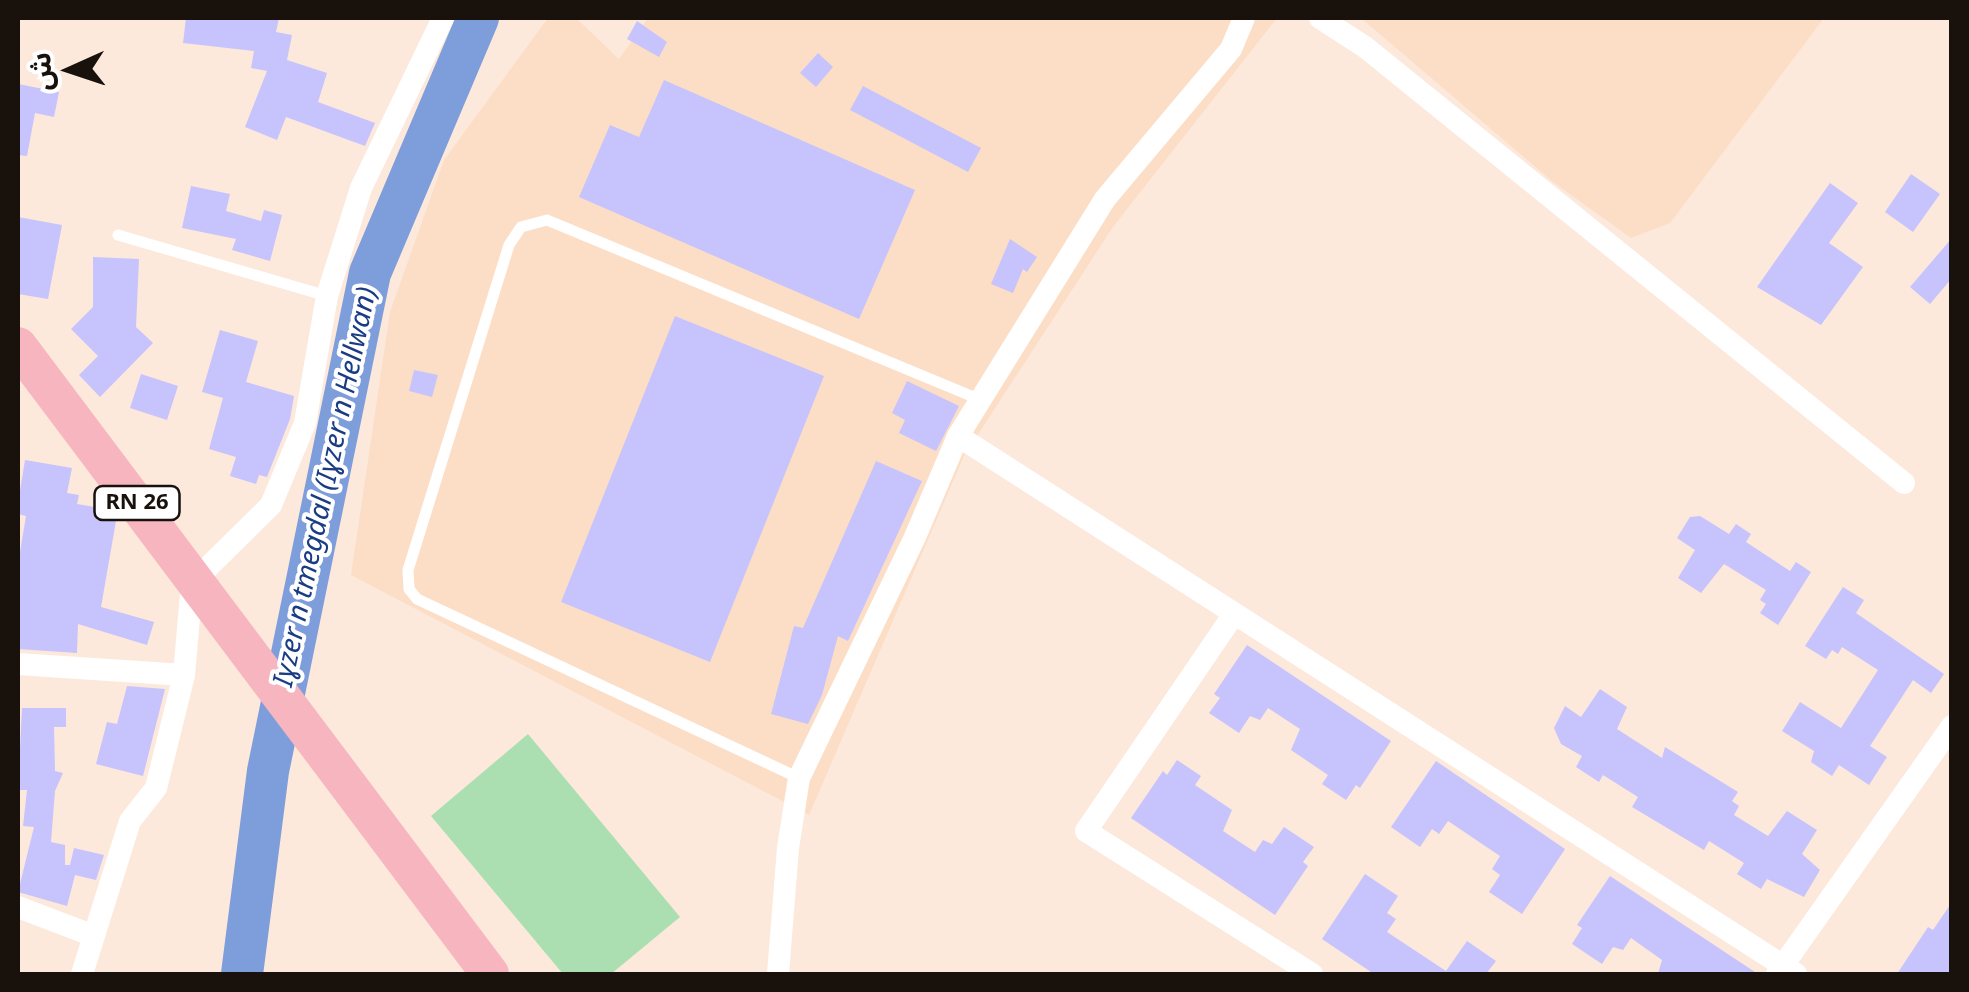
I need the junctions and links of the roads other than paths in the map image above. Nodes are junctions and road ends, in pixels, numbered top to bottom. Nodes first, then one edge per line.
1 (443, 18) edge
2 (1244, 18) edge
3 (1320, 18) edge
4 (118, 235) dead end
5 (326, 296) junction
6 (18, 346) edge
7 (981, 400) junction
8 (958, 436) junction
9 (1904, 483) dead end
10 (192, 582) junction
11 (1234, 614) junction
12 (18, 664) edge
13 (184, 675) junction
14 (1952, 726) edge
15 (799, 778) junction
16 (18, 907) edge
17 (94, 936) junction
18 (1785, 972) edge
19 (82, 974) edge
20 (490, 974) edge
21 (778, 974) edge
22 (1312, 974) edge

1 - 5 street
2 - 7 street
3 - 9 street
4 - 5 lane
5 - 10 street
6 - 10 main road, RN 26
7 - 8 street
7 - 15 lane
8 - 11 street
8 - 15 street
10 - 13 street
10 - 20 main road, RN 26
11 - 18 street
11 - 22 street
12 - 13 street
13 - 17 street
14 - 18 street
15 - 21 street
16 - 17 street
17 - 19 street

